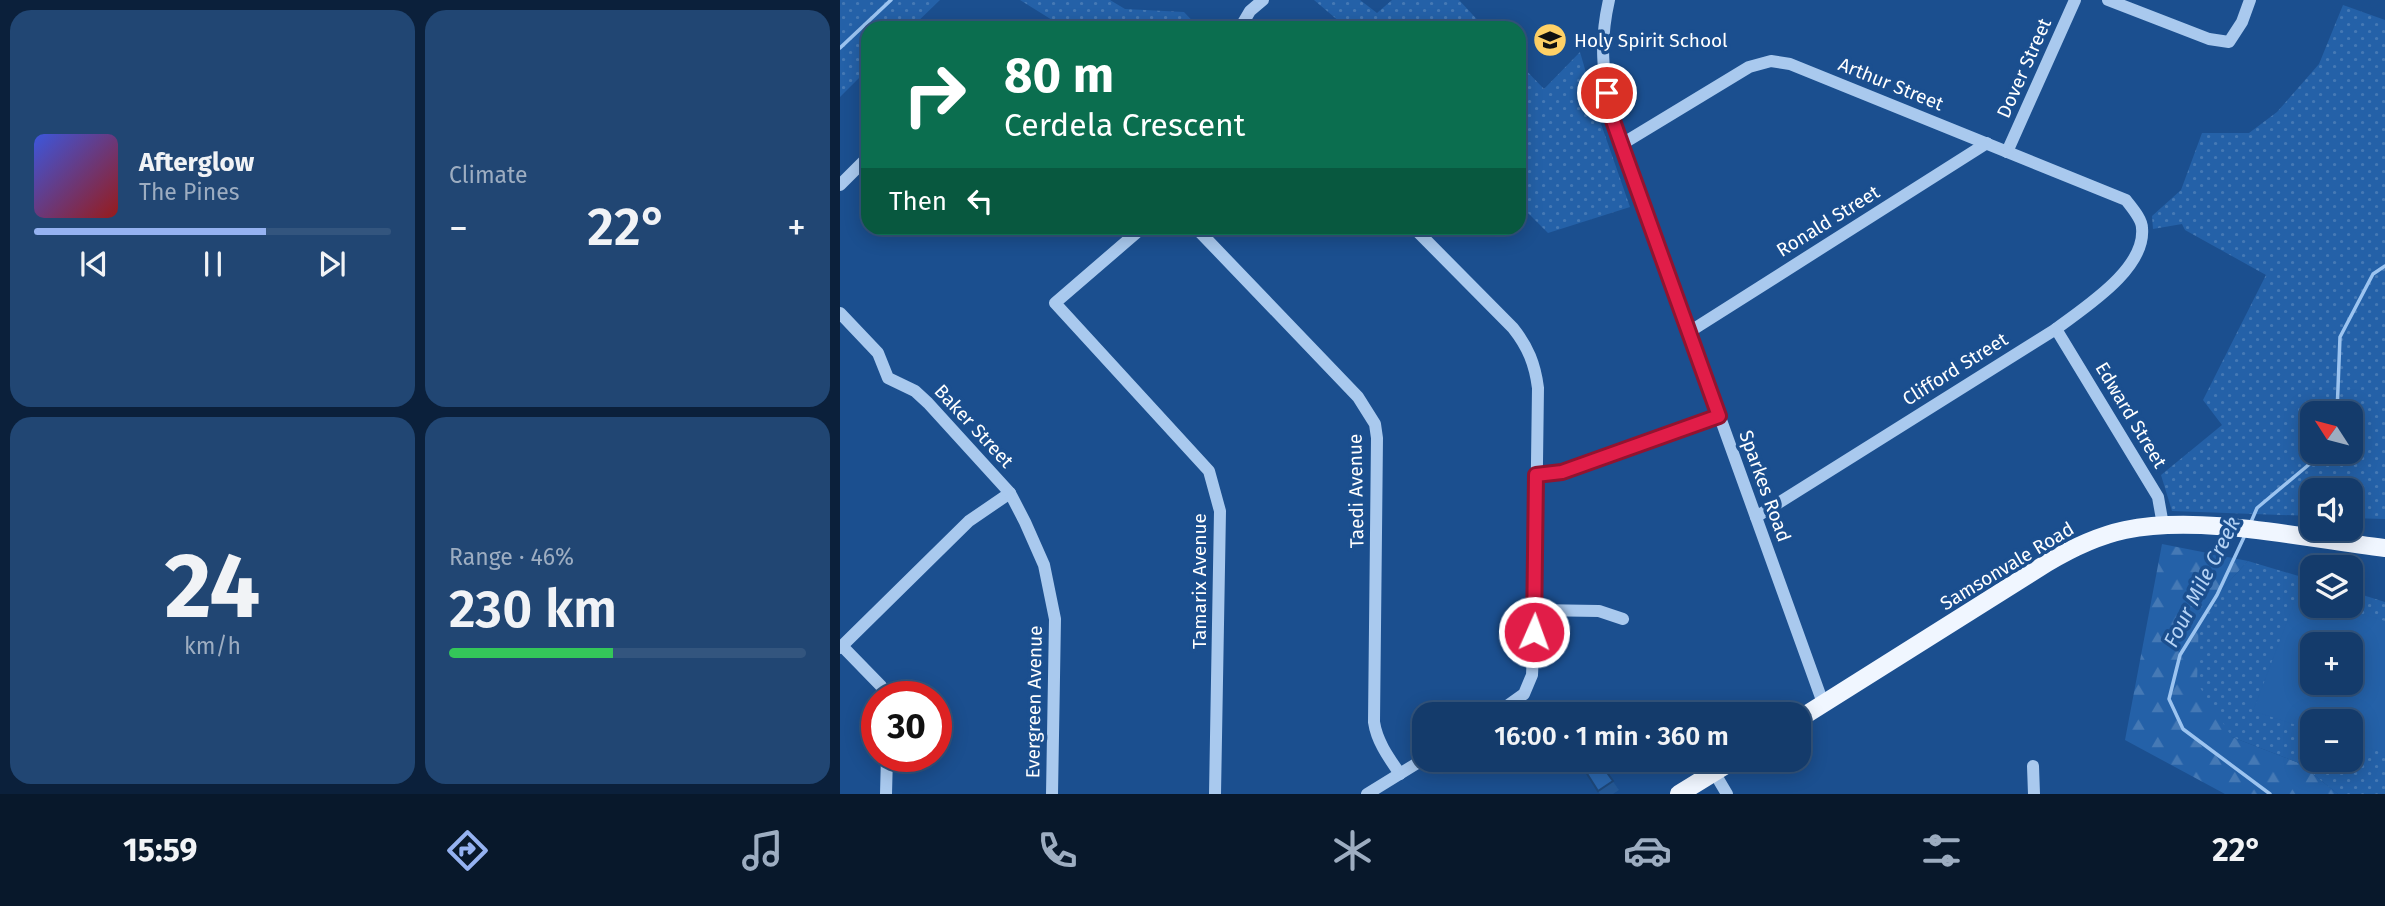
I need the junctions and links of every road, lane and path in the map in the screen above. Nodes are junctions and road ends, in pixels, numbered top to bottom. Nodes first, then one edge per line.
1 (1263, 0) edge
2 (1609, 0) edge
3 (2075, 0) edge
4 (2108, 0) edge
5 (2250, 0) edge
6 (1244, 21) edge
7 (1987, 143) junction
8 (1622, 144) junction
9 (2007, 152) junction
10 (861, 164) edge
11 (840, 185) edge
12 (2143, 225) joint
13 (1134, 235) edge
14 (1203, 235) edge
15 (1422, 235) edge
16 (840, 313) edge
17 (2056, 329) junction
18 (1689, 332) junction
19 (1719, 416) junction
20 (1536, 475) junction
21 (1010, 493) junction
22 (1756, 517) junction
23 (2163, 525) junction
24 (2385, 548) edge
25 (1535, 610) junction
26 (1623, 619) dead end
27 (841, 647) edge
28 (876, 681) edge
29 (1513, 702) edge
30 (1823, 703) junction
31 (1811, 711) edge
32 (1412, 766) edge
33 (2034, 766) dead end
34 (887, 772) edge
35 (1714, 772) joint
36 (1400, 774) junction
37 (886, 794) edge
38 (1052, 794) edge
39 (1215, 794) edge
40 (1367, 794) edge
41 (1679, 794) edge
42 (1727, 794) edge
43 (2034, 794) edge

1 - 6 street
2 - 8 street, Sparkes Road
3 - 9 street, Dover Street
4 - 5 street
7 - 8 street, Arthur Street
7 - 9 street, Arthur Street
7 - 18 street, Ronald Street
8 - 18 street, Sparkes Road
9 - 12 street, Arthur Street
10 - 11 street
12 - 17 street, Clifford Street
13 - 39 street, Tamarix Avenue
14 - 36 street, Taedi Avenue
15 - 20 street
16 - 21 street, Baker Street
17 - 22 street, Clifford Street
17 - 23 street, Edward Street
18 - 19 street, Sparkes Road
19 - 20 street
19 - 22 street, Sparkes Road
20 - 25 street
21 - 27 street, Baker Street
21 - 38 street, Evergreen Avenue
22 - 30 street, Sparkes Road
23 - 24 main road, Samsonvale Road
23 - 30 main road, Samsonvale Road
25 - 26 street
25 - 29 street
27 - 28 street
30 - 31 main road, Samsonvale Road
32 - 36 street
33 - 43 street
34 - 37 street
35 - 41 main road
35 - 42 street
36 - 40 street

